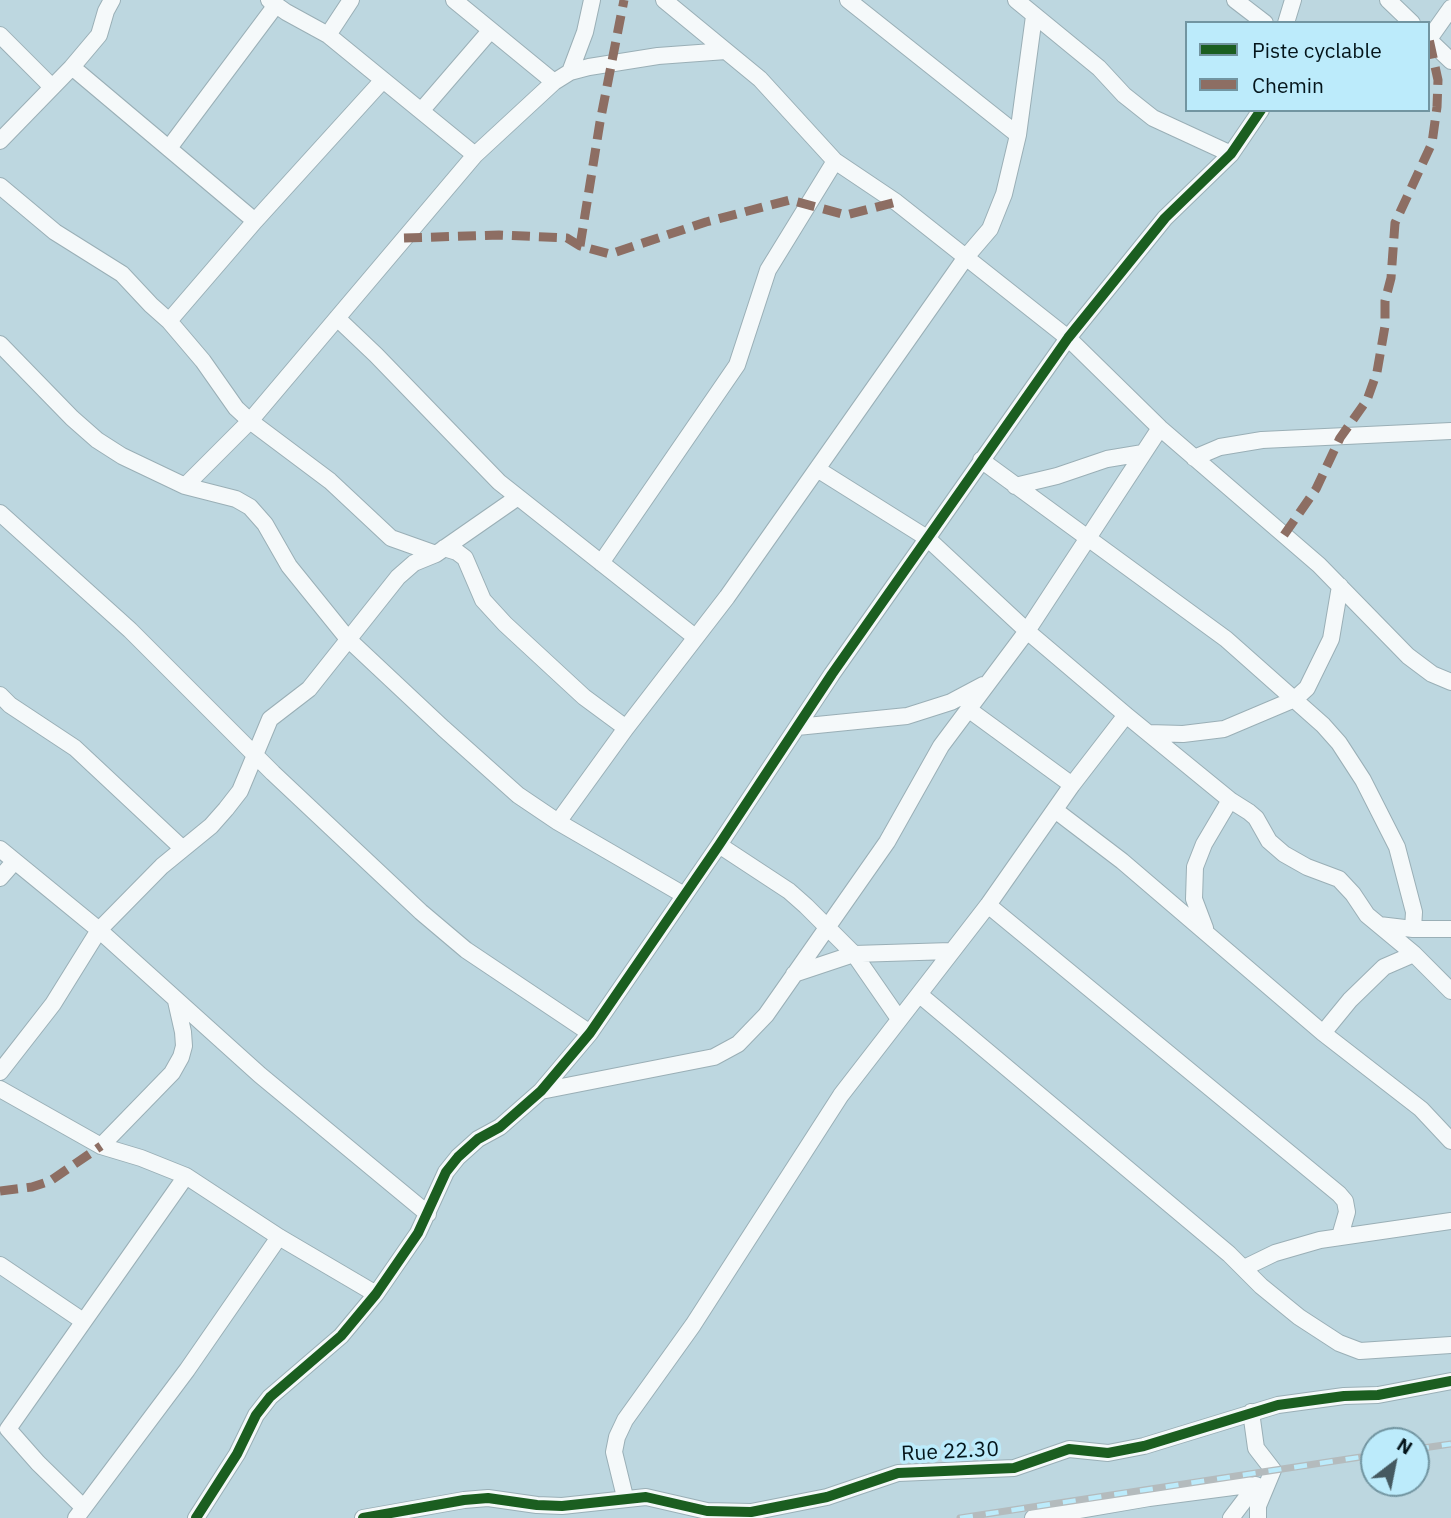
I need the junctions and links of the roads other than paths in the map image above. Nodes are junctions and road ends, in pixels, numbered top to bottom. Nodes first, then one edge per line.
1 (112, 0) edge
2 (351, 0) edge
3 (454, 0) edge
4 (592, 0) edge
5 (664, 0) edge
6 (690, 0) edge
7 (848, 0) edge
8 (1016, 0) edge
9 (1234, 0) edge
10 (1293, 0) edge
11 (1388, 0) edge
12 (272, 2) edge
13 (1451, 8) edge
14 (678, 12) junction
15 (1034, 16) junction
16 (1262, 21) edge
17 (1287, 21) edge
18 (1410, 21) edge
19 (490, 31) junction
20 (0, 36) edge
21 (328, 36) junction
22 (1430, 38) edge
23 (1430, 40) edge
24 (726, 51) junction
25 (1451, 61) edge
26 (72, 67) junction
27 (570, 72) junction
28 (383, 80) junction
29 (554, 82) junction
30 (52, 88) junction
31 (421, 111) junction
32 (1260, 112) edge
33 (1018, 135) junction
34 (0, 141) edge
35 (169, 148) junction
36 (1231, 154) junction
37 (475, 155) junction
38 (835, 161) junction
39 (0, 186) edge
40 (256, 221) junction
41 (966, 257) junction
42 (337, 318) junction
43 (169, 321) junction
44 (1068, 338) junction
45 (0, 344) edge
46 (250, 421) junction
47 (1160, 428) junction
48 (1451, 431) edge
49 (1143, 453) junction
50 (1194, 458) junction
51 (981, 460) junction
52 (817, 469) junction
53 (185, 486) junction
54 (1015, 486) junction
55 (517, 497) junction
56 (0, 513) edge
57 (927, 538) junction
58 (1088, 538) junction
59 (440, 551) junction
60 (601, 563) junction
61 (1340, 586) junction
62 (1027, 631) junction
63 (695, 637) junction
64 (348, 639) junction
65 (1451, 682) edge
66 (985, 684) junction
67 (1295, 699) junction
68 (3, 705) edge
69 (968, 709) junction
70 (1126, 715) junction
71 (797, 727) junction
72 (626, 728) junction
73 (1148, 733) junction
74 (256, 755) junction
75 (1072, 785) junction
76 (1230, 800) junction
77 (1055, 810) junction
78 (558, 822) junction
79 (719, 845) junction
80 (183, 848) junction
81 (0, 849) edge
82 (14, 862) junction
83 (0, 878) edge
84 (684, 895) junction
85 (988, 905) junction
86 (1379, 925) junction
87 (827, 927) junction
88 (1413, 929) junction
89 (1451, 929) edge
90 (99, 930) junction
91 (1209, 936) junction
92 (951, 951) junction
93 (854, 954) junction
94 (1414, 954) junction
95 (794, 974) junction
96 (1451, 990) edge
97 (920, 995) junction
98 (176, 1001) junction
99 (899, 1019) junction
100 (1323, 1032) junction
101 (590, 1033) junction
102 (0, 1072) edge
103 (0, 1089) edge
104 (541, 1091) junction
105 (1451, 1141) edge
106 (101, 1146) junction
107 (186, 1176) junction
108 (428, 1214) junction
109 (1451, 1221) edge
110 (1340, 1236) junction
111 (279, 1237) junction
112 (0, 1265) edge
113 (1244, 1268) junction
114 (376, 1294) junction
115 (83, 1321) junction
116 (1451, 1345) edge
117 (1451, 1381) edge
118 (1251, 1412) junction
119 (4, 1425) edge
120 (1261, 1486) junction
121 (625, 1497) junction
122 (80, 1512) edge
123 (196, 1518) edge
124 (363, 1518) edge
125 (1033, 1518) edge
126 (1231, 1518) edge
127 (1258, 1518) edge

1 - 26 street
2 - 21 street
3 - 19 street
4 - 27 street
5 - 14 street
6 - 14 street
7 - 33 street
8 - 15 street
9 - 16 street
10 - 17 street
11 - 18 street
12 - 21 street
12 - 35 street
13 - 22 street
14 - 24 street
15 - 33 street
15 - 36 street
19 - 29 street
19 - 31 street
20 - 30 street
21 - 28 street
23 - 25 street
24 - 27 street
24 - 38 street
26 - 30 street
26 - 35 street
27 - 29 street
28 - 31 street
28 - 40 street
29 - 37 street
30 - 34 street
31 - 37 street
32 - 36 street
33 - 41 street
35 - 40 street
36 - 44 street
37 - 42 street
38 - 41 street
38 - 60 street
39 - 43 street
40 - 43 street
41 - 44 street
41 - 52 street
42 - 46 street
42 - 55 street
43 - 46 street
44 - 47 street
44 - 51 street
45 - 53 street
46 - 53 street
46 - 59 street
47 - 49 street
47 - 50 street
48 - 50 street
49 - 54 street
49 - 58 street
50 - 61 street
51 - 54 street
51 - 57 street
52 - 57 street
52 - 63 street
53 - 64 street
54 - 58 street
55 - 59 street
55 - 60 street
56 - 74 street
57 - 62 street
57 - 71 street
58 - 62 street
58 - 67 street
59 - 64 street
59 - 72 street
60 - 63 street
61 - 65 street
61 - 67 street
62 - 66 street
62 - 70 street
63 - 72 street
64 - 74 street
64 - 78 street
66 - 69 street
66 - 71 street
67 - 73 street
67 - 88 street
68 - 80 street
69 - 75 street
69 - 87 street
70 - 73 street
70 - 75 street
71 - 79 street
72 - 78 street
73 - 76 street
74 - 80 street
74 - 101 street
75 - 77 street
76 - 86 street
76 - 91 street
77 - 85 street
77 - 91 street
78 - 84 street
79 - 84 street
79 - 87 street
80 - 90 street
81 - 82 street
82 - 83 street
82 - 90 street
84 - 101 street
85 - 92 street
85 - 110 street
86 - 88 street
86 - 94 street
87 - 93 street
87 - 95 street
88 - 89 street
90 - 98 street
90 - 102 street
91 - 100 street
92 - 93 street
92 - 97 street
93 - 95 street
93 - 99 street
94 - 96 street
94 - 100 street
95 - 104 street
97 - 99 street
97 - 113 street
98 - 106 street
98 - 108 street
99 - 121 street
100 - 105 street
101 - 104 street
103 - 106 street
104 - 108 street
106 - 107 street
107 - 111 street
107 - 115 street
108 - 114 street
109 - 110 street
110 - 113 street
111 - 114 street
111 - 122 street
112 - 115 street
113 - 116 street
114 - 123 street
115 - 119 street
117 - 118 street, Rue 22.30
118 - 120 street
118 - 121 street, Rue 22.30
119 - 122 street
120 - 125 street
120 - 126 street
120 - 127 street
121 - 124 street, Rue 22.30

